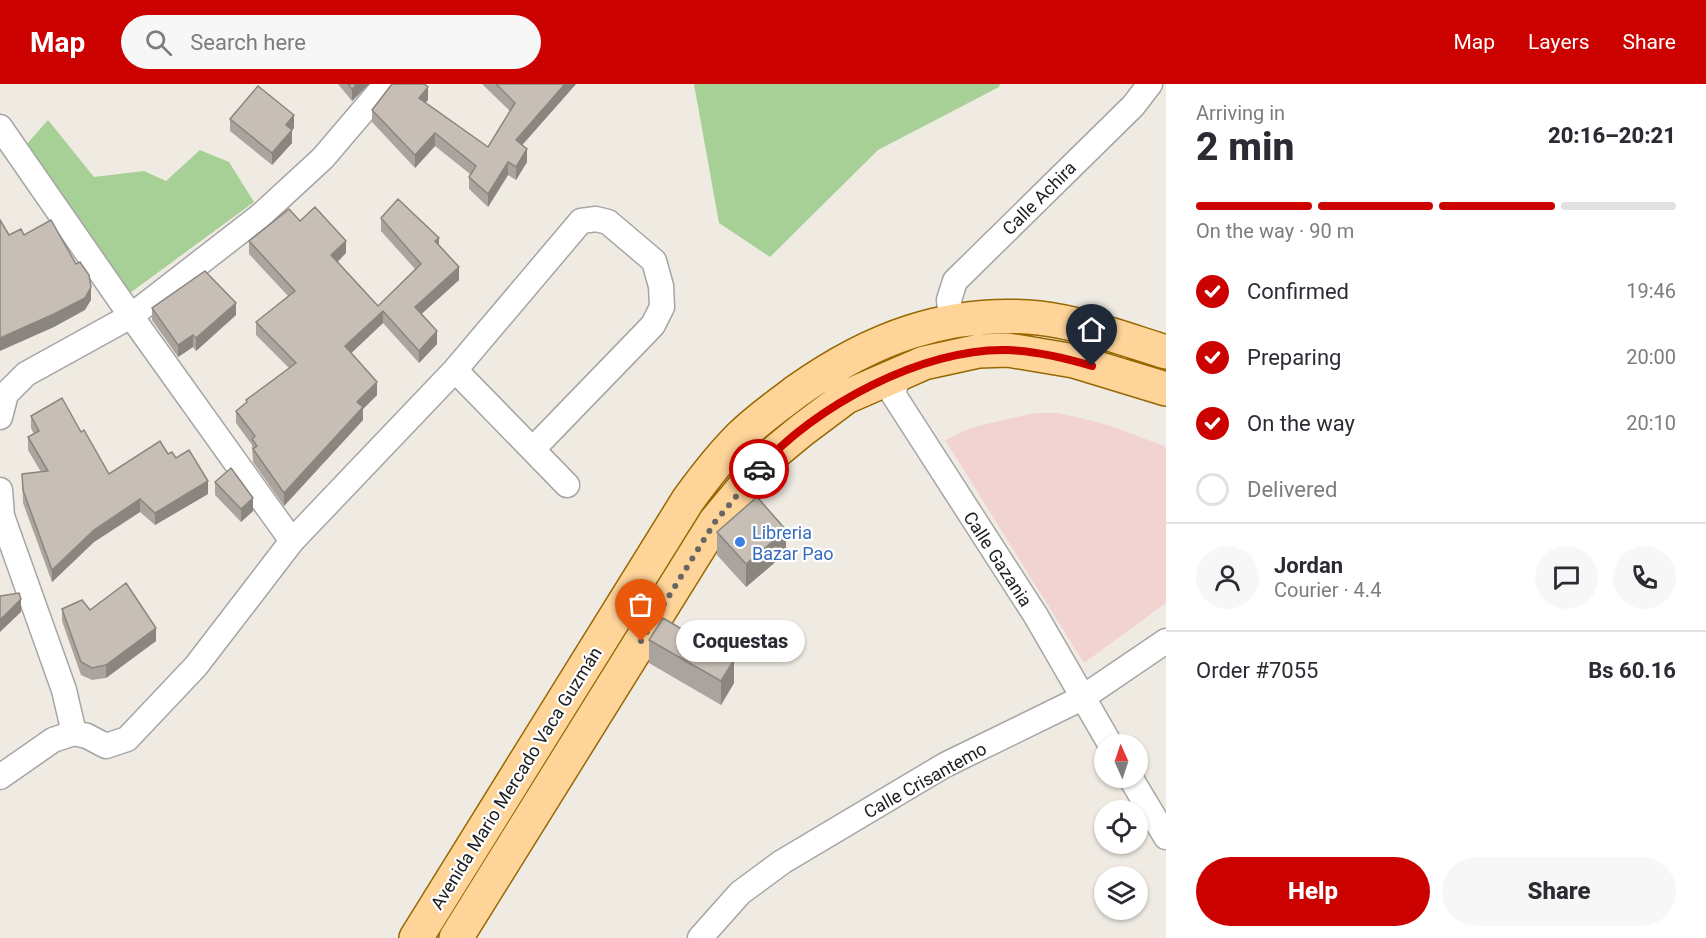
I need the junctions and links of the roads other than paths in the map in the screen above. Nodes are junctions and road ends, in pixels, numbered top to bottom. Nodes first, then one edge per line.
1 (386, 84) edge
2 (1150, 84) edge
3 (0, 127) edge
4 (131, 316) junction
5 (951, 321) junction
6 (884, 342) junction
7 (1166, 352) edge
8 (455, 370) junction
9 (899, 374) junction
10 (1166, 389) edge
11 (0, 417) edge
12 (533, 449) junction
13 (567, 485) dead end
14 (0, 490) edge
15 (1, 517) edge
16 (292, 541) junction
17 (1166, 641) edge
18 (1082, 698) junction
19 (74, 733) junction
20 (1104, 734) edge
21 (0, 777) edge
22 (1137, 788) edge
23 (1166, 837) edge
24 (416, 938) edge
25 (456, 938) edge
26 (700, 938) edge

1 - 4 street
2 - 5 street, Calle Achira
3 - 4 street
4 - 11 street
4 - 16 street
5 - 6 main road, Avenida Mario Mercado Vaca Guzmán
5 - 7 main road, Avenida Mario Mercado Vaca Guzmán
6 - 9 main road
6 - 24 main road, Avenida Mario Mercado Vaca Guzmán
8 - 12 street
8 - 12 street
8 - 16 street
9 - 10 main road, Avenida Mario Mercado Vaca Guzmán
9 - 18 street, Calle Gazania
9 - 25 main road, Avenida Mario Mercado Vaca Guzmán
12 - 13 street
14 - 15 street
15 - 19 street
16 - 19 street
17 - 18 street, Calle Crisantemo
18 - 20 street, Calle Gazania
18 - 26 street, Calle Crisantemo
19 - 21 street
22 - 23 street

